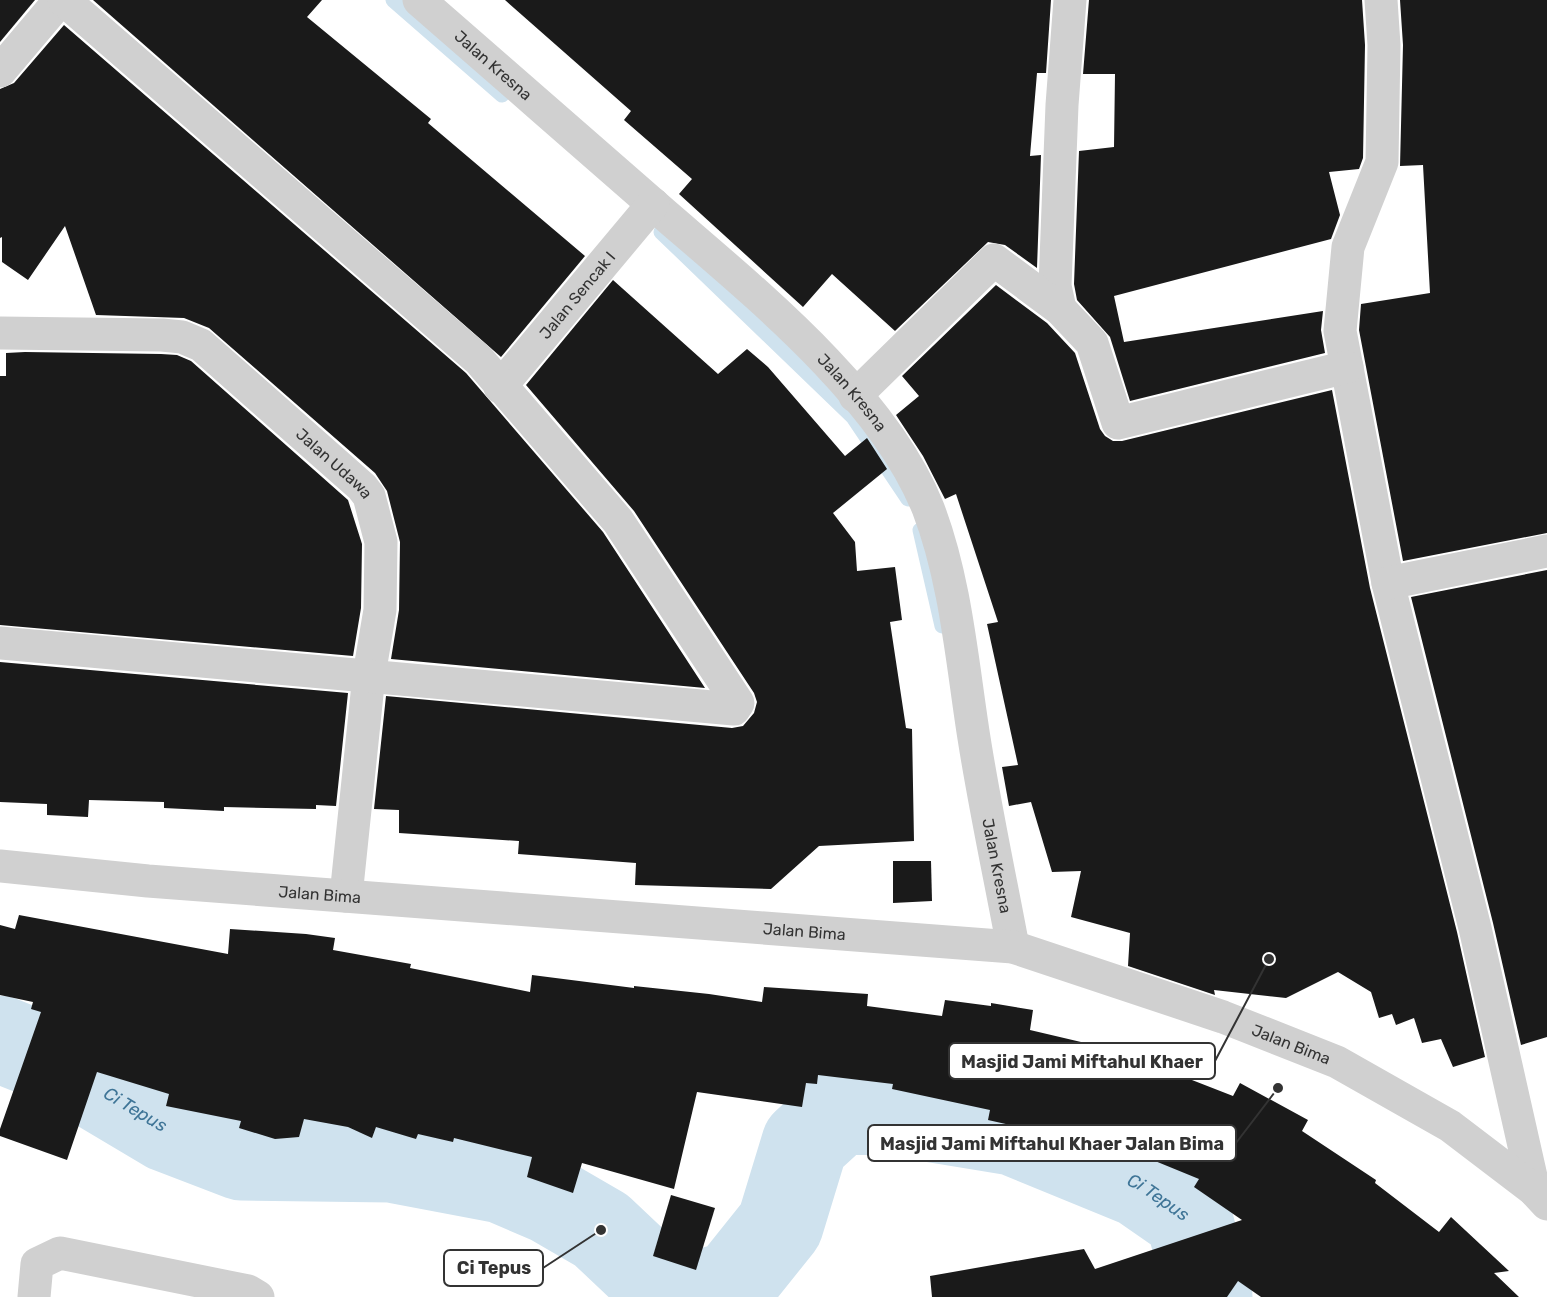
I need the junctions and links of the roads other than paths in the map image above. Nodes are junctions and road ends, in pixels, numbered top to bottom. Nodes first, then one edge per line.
1 (62, 0) edge
2 (419, 0) edge
3 (1070, 0) edge
4 (1381, 0) edge
5 (0, 71) edge
6 (653, 204) junction
7 (1060, 309) junction
8 (2, 330) edge
9 (1347, 367) junction
10 (500, 387) junction
11 (855, 396) junction
12 (1547, 551) edge
13 (1388, 583) junction
14 (0, 643) edge
15 (369, 675) junction
16 (0, 866) edge
17 (346, 896) junction
18 (1013, 947) junction
19 (1543, 1198) edge
20 (34, 1297) edge
21 (258, 1297) edge

1 - 5 street
1 - 10 street
2 - 6 street, Jalan Kresna
3 - 7 street
4 - 9 street
6 - 10 street, Jalan Sencak I
6 - 11 street, Jalan Kresna
7 - 9 street
7 - 11 street
8 - 15 street, Jalan Udawa
9 - 13 street
10 - 15 street
11 - 18 street, Jalan Kresna
12 - 13 street
13 - 19 street
14 - 15 street
15 - 17 street, Jalan Udawa
16 - 17 street, Jalan Bima
17 - 18 street, Jalan Bima
18 - 19 street, Jalan Bima
20 - 21 street

